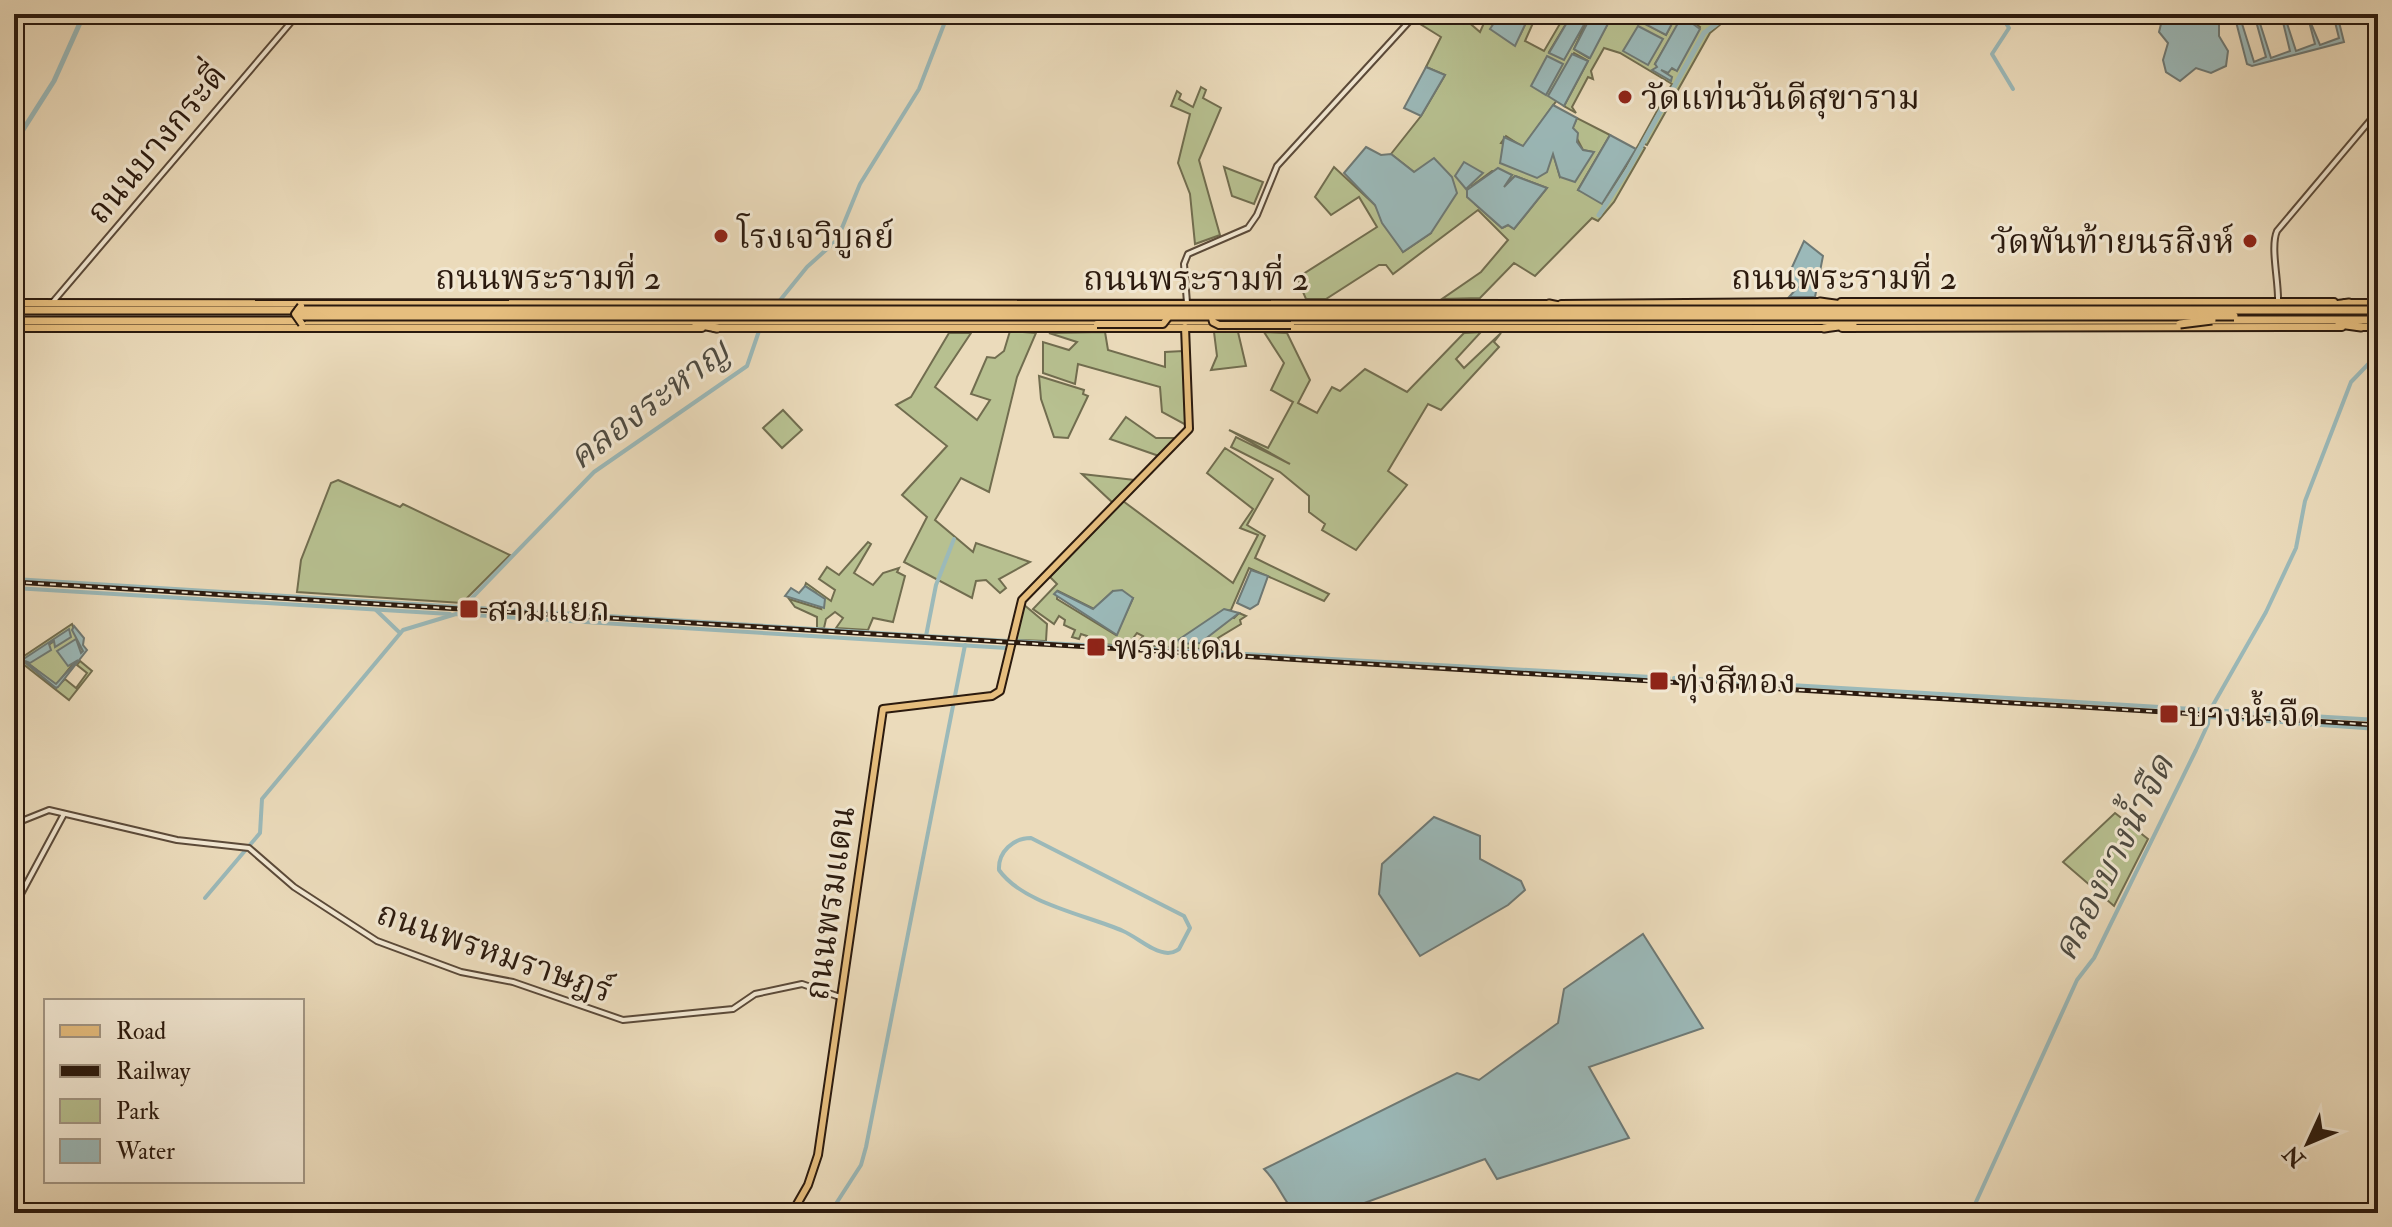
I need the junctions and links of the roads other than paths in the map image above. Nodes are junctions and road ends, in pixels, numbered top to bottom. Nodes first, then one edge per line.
1 (298, 14) edge
2 (1416, 14) edge
3 (2378, 111) edge
4 (1820, 302) junction
5 (2278, 302) junction
6 (14, 303) edge
7 (52, 303) junction
8 (1187, 303) junction
9 (2349, 303) junction
10 (2378, 303) edge
11 (1027, 304) junction
12 (1367, 304) junction
13 (1549, 304) junction
14 (409, 305) joint
15 (777, 305) junction
16 (1963, 305) junction
17 (440, 306) junction
18 (1850, 306) junction
19 (1585, 310) junction
20 (1824, 311) junction
21 (2234, 313) junction
22 (2378, 314) edge
23 (2292, 316) junction
24 (15, 319) edge
25 (650, 320) junction
26 (1585, 321) junction
27 (408, 324) joint
28 (757, 324) junction
29 (1824, 324) junction
30 (1964, 324) junction
31 (442, 325) junction
32 (1025, 327) junction
33 (1185, 327) junction
34 (1548, 327) junction
35 (2361, 327) junction
36 (2378, 327) edge
37 (717, 328) junction
38 (1378, 329) junction
39 (14, 337) edge
40 (64, 814) junction
41 (14, 824) edge
42 (14, 907) edge
43 (842, 998) junction
44 (792, 1213) edge

1 - 7 street, ถนนบางกระดี่
2 - 8 street
3 - 5 street
4 - 5 main road, ถนนพระรามที่ 2
4 - 13 main road, ถนนพระรามที่ 2
4 - 18 highway
5 - 9 main road, ถนนพระรามที่ 2
6 - 7 main road, ถนนพระรามที่ 2
7 - 17 main road, ถนนพระรามที่ 2
8 - 11 main road, ถนนพระรามที่ 2
8 - 12 main road, ถนนพระรามที่ 2
9 - 10 main road, ถนนพระรามที่ 2
9 - 23 highway
11 - 15 main road, ถนนพระรามที่ 2
11 - 32 main road, bridge
12 - 13 main road, ถนนพระรามที่ 2
12 - 38 main road, bridge
13 - 19 highway
14 - 17 highway
14 - 27 main road, bridge
15 - 17 main road, ถนนพระรามที่ 2
15 - 17 highway, ถนนพระรามที่ 2, bridge
15 - 19 highway, ถนนพระรามที่ 2
16 - 18 highway, bridge
16 - 21 highway, bridge
16 - 30 highway, bridge
17 - 24 highway, ถนนพระรามที่ 2
18 - 20 highway
19 - 20 highway, ถนนพระรามที่ 2
20 - 23 highway, ถนนพระรามที่ 2
21 - 22 highway, bridge
21 - 24 highway, bridge
21 - 30 highway, bridge
22 - 23 highway, ถนนพระรามที่ 2
23 - 29 highway, ถนนพระรามที่ 2
23 - 35 highway
24 - 31 highway, ถนนพระรามที่ 2
24 - 39 street
25 - 28 highway, ถนนพระรามที่ 2
25 - 31 highway, ถนนพระรามที่ 2
25 - 37 highway
26 - 28 highway, ถนนพระรามที่ 2, bridge
26 - 29 highway, ถนนพระรามที่ 2
26 - 34 highway
27 - 31 highway
28 - 32 main road, ถนนพระรามที่ 2
28 - 37 main road, ถนนพระรามที่ 2
29 - 30 highway
29 - 34 main road, ถนนพระรามที่ 2
29 - 35 main road, ถนนพระรามที่ 2
31 - 37 main road, ถนนพระรามที่ 2
32 - 33 main road, ถนนพระรามที่ 2
33 - 38 main road, ถนนพระรามที่ 2
33 - 43 main road, ถนนพรมแดน
34 - 38 main road, ถนนพระรามที่ 2
35 - 36 main road, ถนนพระรามที่ 2
40 - 41 street, ถนนพรหมราษฎร์
40 - 42 street
40 - 43 street, ถนนพรหมราษฎร์
43 - 44 main road, ถนนพรมแดน

